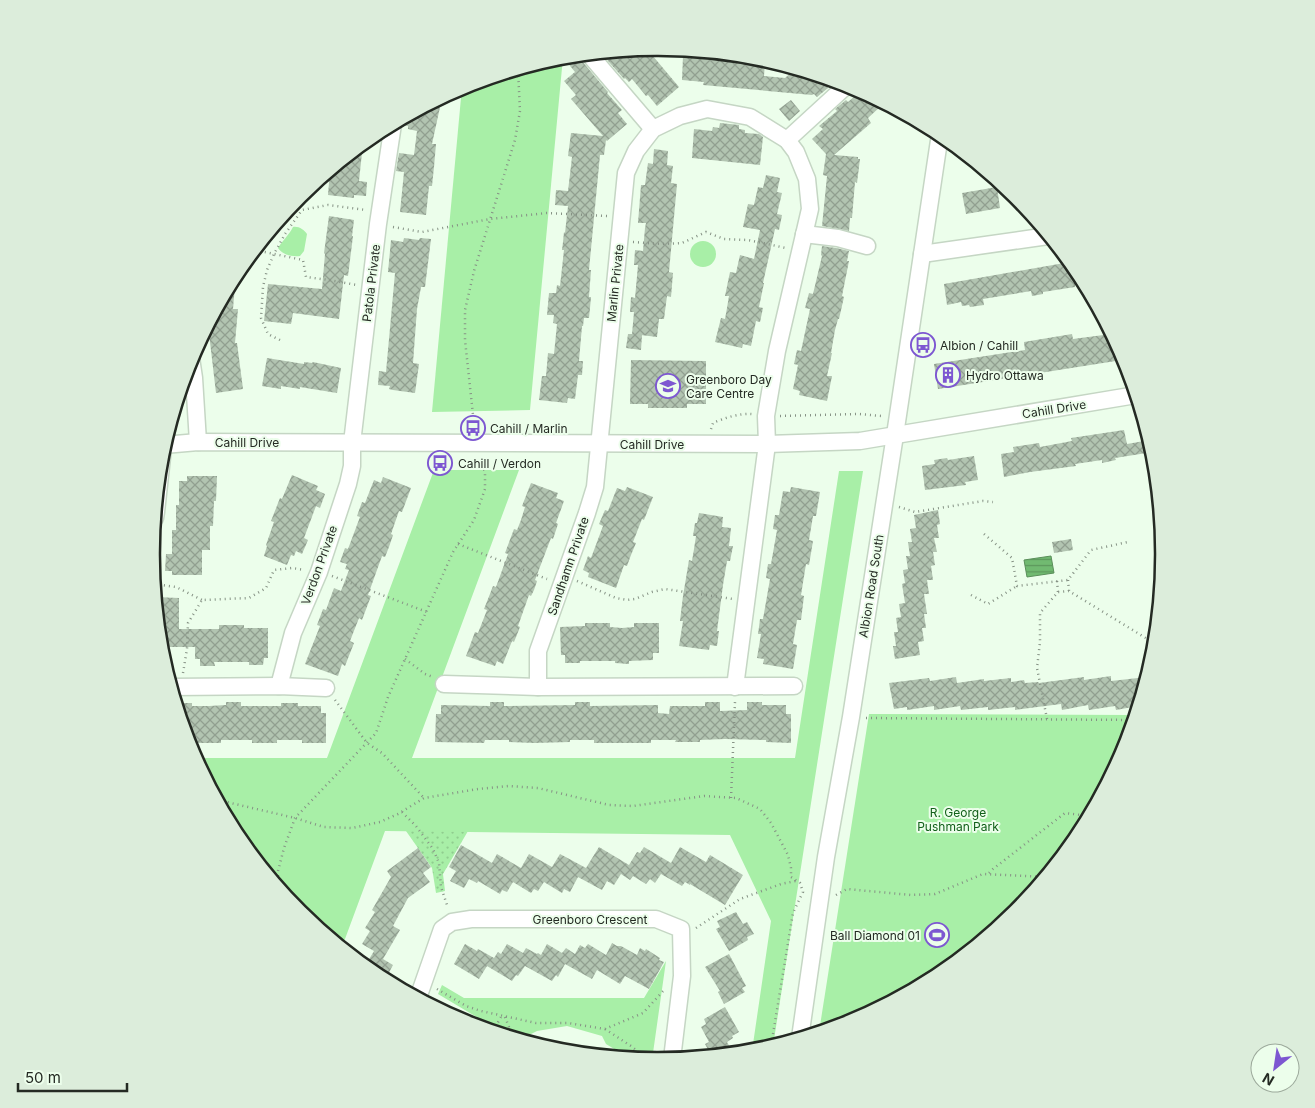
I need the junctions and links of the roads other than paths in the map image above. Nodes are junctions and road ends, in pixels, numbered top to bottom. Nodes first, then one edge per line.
1 (595, 61) edge
2 (840, 91) edge
3 (653, 129) junction
4 (392, 134) edge
5 (787, 140) junction
6 (939, 143) edge
7 (804, 234) junction
8 (1041, 237) edge
9 (867, 246) dead end
10 (922, 254) junction
11 (193, 377) edge
12 (1130, 396) edge
13 (895, 435) junction
14 (198, 442) junction
15 (352, 442) junction
16 (600, 444) junction
17 (767, 444) junction
18 (172, 446) edge
19 (444, 684) road end
20 (279, 686) junction
21 (794, 686) dead end
22 (178, 687) edge
23 (538, 687) junction
24 (735, 687) junction
25 (326, 688) road end
26 (421, 990) edge
27 (801, 1030) edge
28 (673, 1052) edge

1 - 3 street
2 - 5 street
3 - 5 street, Marlin Private
3 - 16 street, Marlin Private
4 - 15 street, Patola Private
5 - 7 street, Marlin Private
6 - 10 street, Albion Road South
7 - 9 street
7 - 17 street, Marlin Private
8 - 10 street
10 - 13 street, Albion Road South
11 - 14 street
12 - 13 street, Cahill Drive
13 - 17 street, Cahill Drive
13 - 27 street, Albion Road South
14 - 15 street, Cahill Drive
14 - 18 street, Cahill Drive
15 - 16 street, Cahill Drive
15 - 20 street, Verdon Private
16 - 17 street, Cahill Drive
16 - 23 street, Sandhamn Private
17 - 24 street
19 - 23 street
20 - 22 street
20 - 25 street
21 - 24 street
23 - 24 street
26 - 28 street, Greenboro Crescent

